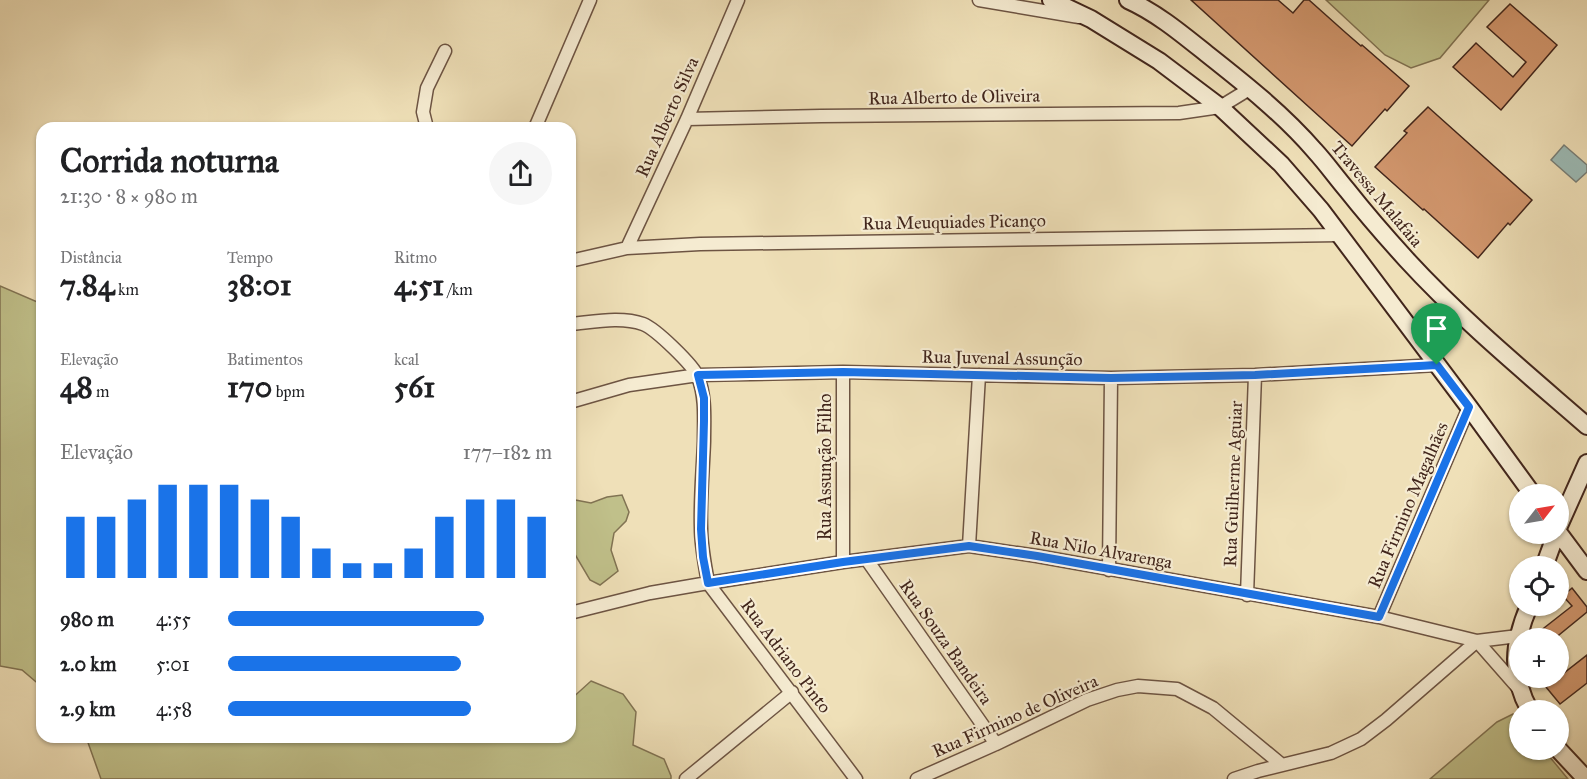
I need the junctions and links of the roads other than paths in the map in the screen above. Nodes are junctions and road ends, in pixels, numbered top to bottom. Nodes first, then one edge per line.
1 (591, 0) edge
2 (738, 0) edge
3 (979, 0) edge
4 (1051, 0) edge
5 (1128, 0) edge
6 (1091, 19) junction
7 (445, 51) dead end
8 (1251, 88) junction
9 (1220, 107) junction
10 (687, 119) junction
11 (426, 122) edge
12 (538, 122) edge
13 (1340, 235) junction
14 (627, 248) junction
15 (576, 260) edge
16 (576, 324) edge
17 (1437, 365) junction
18 (843, 372) junction
19 (698, 375) junction
20 (979, 375) junction
21 (1255, 375) junction
22 (1111, 378) junction
23 (576, 400) edge
24 (1469, 407) junction
25 (1587, 426) edge
26 (1587, 463) edge
27 (1525, 484) edge
28 (1569, 505) edge
29 (1567, 544) edge
30 (969, 546) junction
31 (867, 560) junction
32 (843, 562) junction
33 (1109, 570) junction
34 (1587, 571) edge
35 (708, 583) junction
36 (1247, 595) junction
37 (576, 612) edge
38 (1379, 617) junction
39 (1509, 637) edge
40 (1477, 641) junction
41 (1521, 688) edge
42 (792, 692) junction
43 (1522, 693) junction
44 (1525, 700) edge
45 (996, 744) junction
46 (1568, 760) edge
47 (1282, 765) junction
48 (1258, 775) edge
49 (686, 779) edge
50 (856, 779) edge
51 (917, 779) edge
52 (1234, 779) edge
53 (1586, 779) edge

1 - 12 street
2 - 10 street, Rua Alberto Silva
3 - 6 street
4 - 6 main road
5 - 8 main road, Travessa Malafaia
6 - 9 main road
7 - 11 street
8 - 9 street
8 - 25 main road, Travessa Malafaia
9 - 10 street, Rua Alberto de Oliveira
9 - 13 main road
10 - 14 street, Rua Alberto Silva
13 - 14 street, Rua Meuquiades Picanço
13 - 17 main road
14 - 15 street, Rua Meuquiades Picanço
16 - 19 street, Rua Adriano Pinto
17 - 21 street, Rua Juvenal Assunção
17 - 24 main road
18 - 19 street, Rua Juvenal Assunção
18 - 20 street, Rua Juvenal Assunção
18 - 32 street, Rua Assunção Filho
19 - 23 street, Rua Juvenal Assunção
19 - 35 street, Rua Adriano Pinto
20 - 22 street, Rua Juvenal Assunção
20 - 30 street
21 - 22 street, Rua Juvenal Assunção
21 - 36 street, Rua Guilherme Aguiar
22 - 33 street
24 - 27 main road
24 - 38 street, Rua Firmino Magalhães
26 - 28 main road
29 - 34 main road
30 - 31 street, Rua Nilo Alvarenga
30 - 33 street, Rua Nilo Alvarenga
31 - 32 street, Rua Nilo Alvarenga
31 - 45 street, Rua Souza Bandeira
32 - 35 street, Rua Nilo Alvarenga
33 - 36 street, Rua Nilo Alvarenga
35 - 37 street, Rua Nilo Alvarenga
35 - 42 street, Rua Adriano Pinto
36 - 38 street, Rua Nilo Alvarenga
38 - 40 street, Rua Nilo Alvarenga
39 - 40 street, Rua Nilo Alvarenga
40 - 43 street
40 - 47 street
41 - 43 main road
42 - 49 street
42 - 50 street, Rua Adriano Pinto
43 - 44 main road
45 - 47 street, Rua Firmino de Oliveira
45 - 51 street, Rua Firmino de Oliveira
46 - 53 main road
47 - 48 street
48 - 52 street

